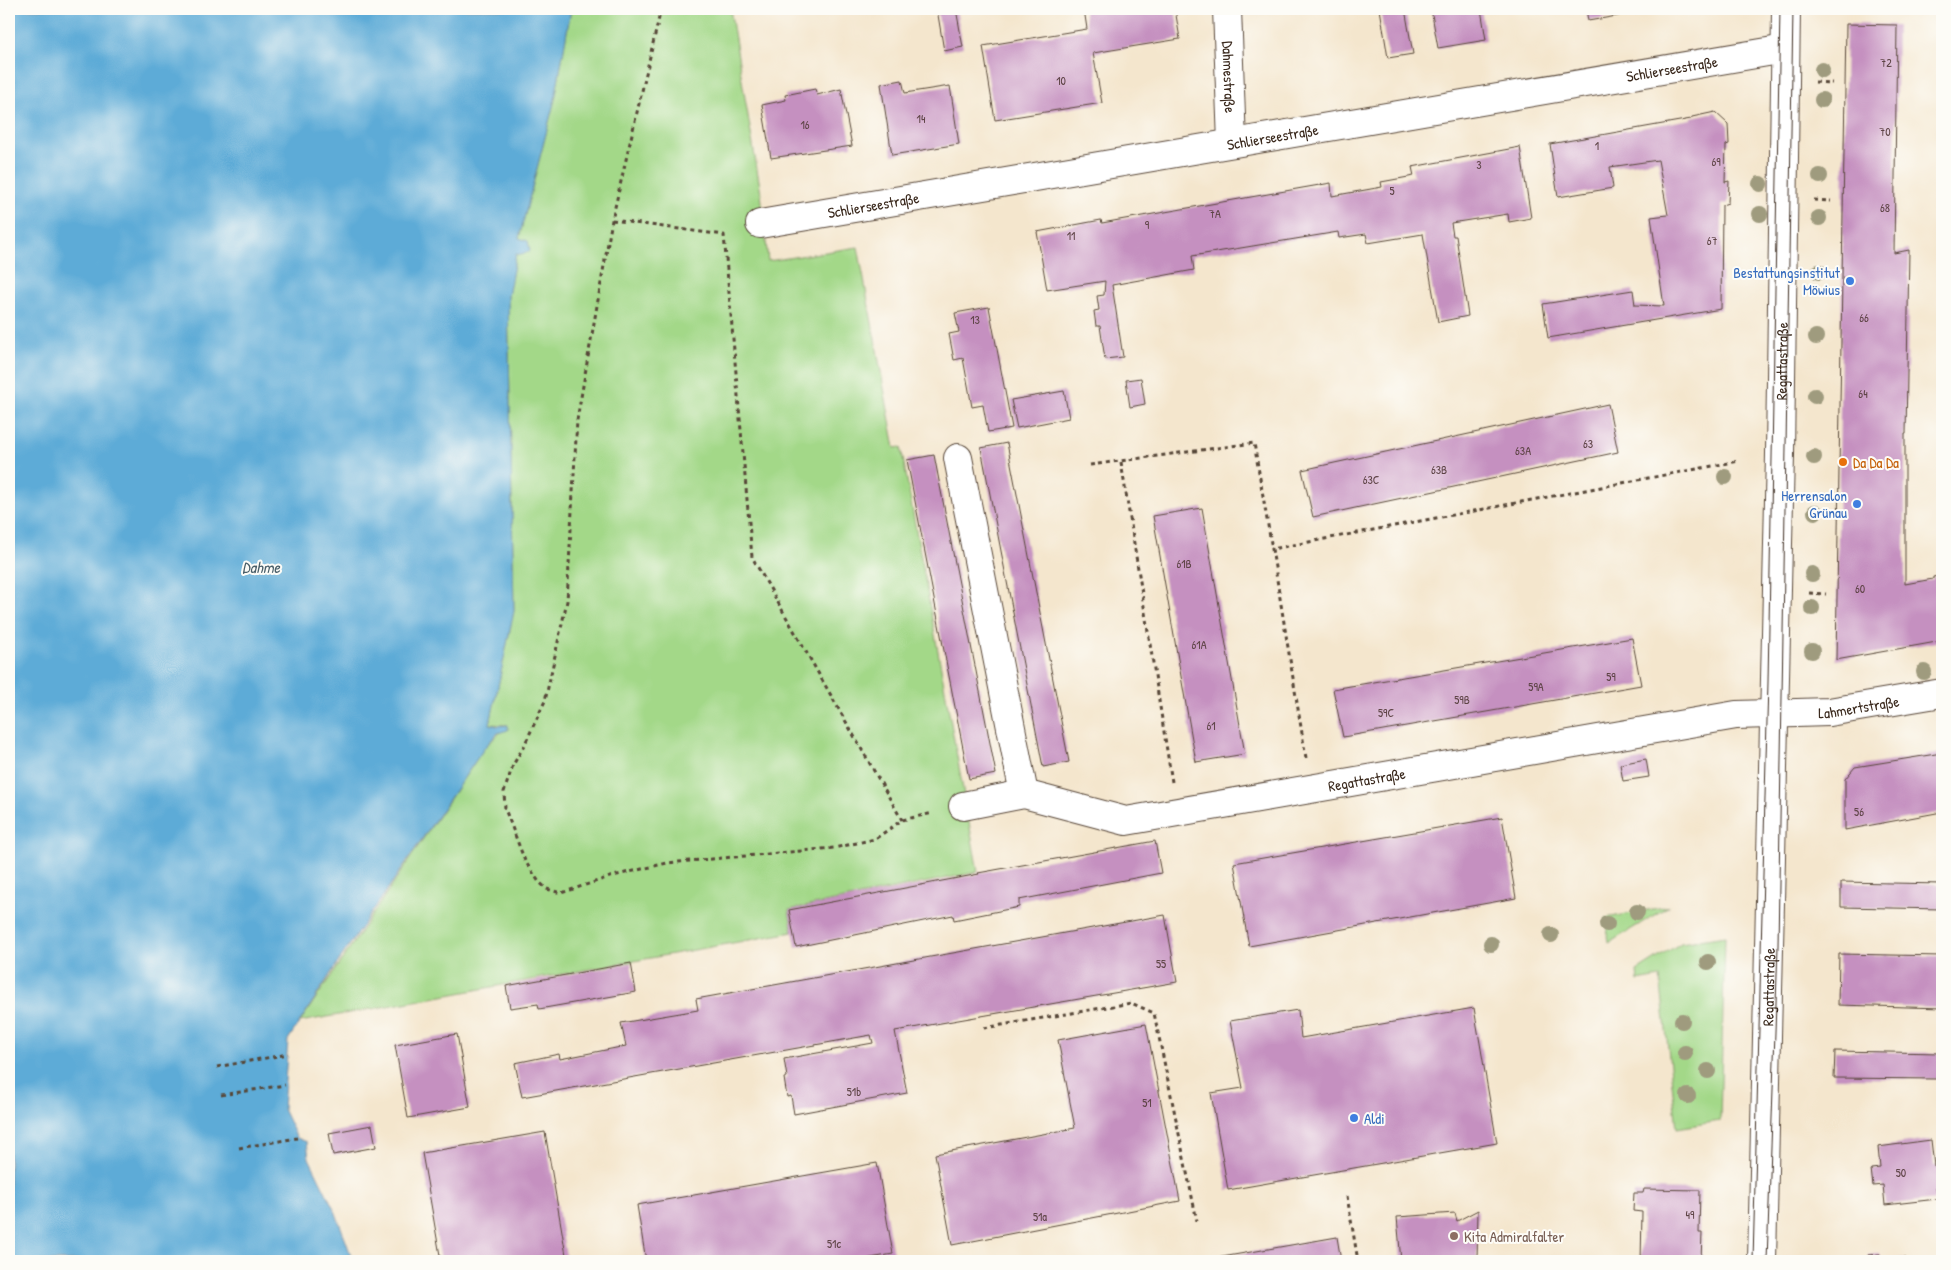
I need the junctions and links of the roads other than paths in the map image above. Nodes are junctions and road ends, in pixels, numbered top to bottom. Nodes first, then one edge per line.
1 (1227, 9) edge
2 (1786, 9) edge
3 (1786, 49) junction
4 (1232, 143) junction
5 (760, 224) dead end
6 (958, 458) dead end
7 (1942, 693) edge
8 (1775, 713) junction
9 (1024, 794) junction
10 (963, 806) road end
11 (1762, 1261) edge

1 - 4 street, Dahmestraße
2 - 3 street, Regattastraße
3 - 4 street, Schlierseestraße
3 - 8 street, Regattastraße
4 - 5 street, Schlierseestraße
6 - 9 street
7 - 8 street, Lahmertstraße
8 - 9 street, Regattastraße
8 - 11 street, Regattastraße
9 - 10 street, Regattastraße

